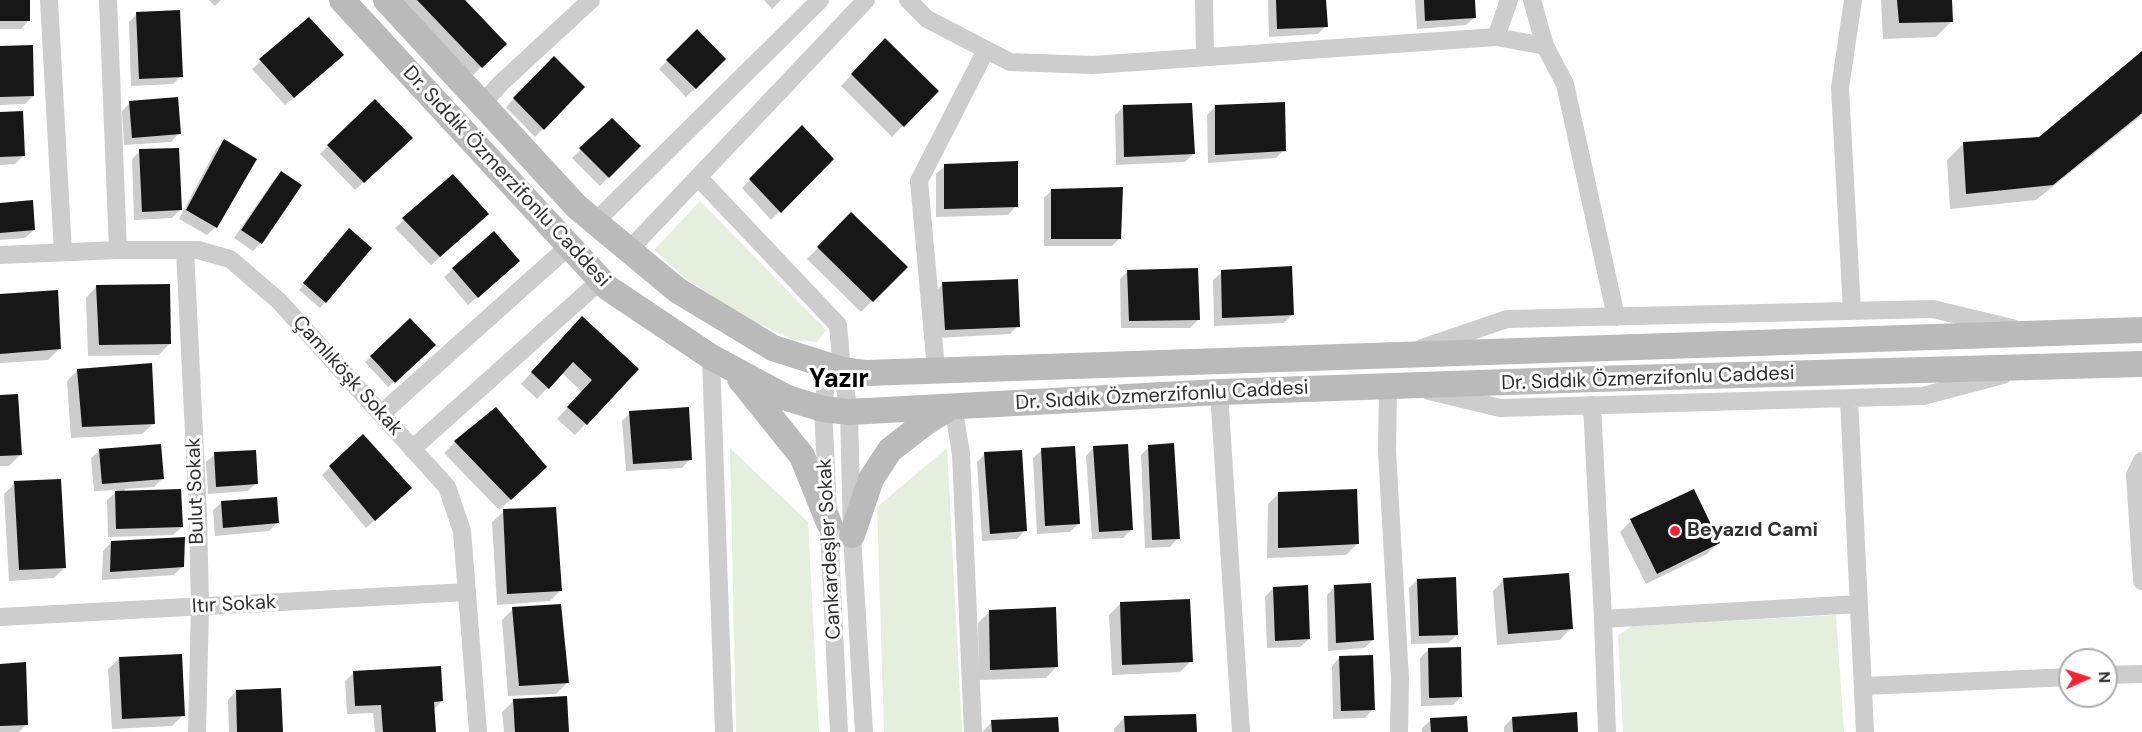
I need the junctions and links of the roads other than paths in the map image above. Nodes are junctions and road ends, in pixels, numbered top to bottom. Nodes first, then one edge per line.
1 (49, 0) edge
2 (108, 0) edge
3 (342, 0) edge
4 (386, 0) edge
5 (591, 0) edge
6 (820, 0) edge
7 (866, 0) edge
8 (908, 0) edge
9 (1204, 0) edge
10 (1509, 0) edge
11 (1532, 0) edge
12 (1853, 0) edge
13 (1496, 37) junction
14 (1545, 46) junction
15 (986, 50) junction
16 (1205, 57) junction
17 (482, 104) junction
18 (698, 177) junction
19 (595, 222) junction
20 (569, 246) junction
21 (118, 250) junction
22 (185, 250) junction
23 (629, 250) junction
24 (63, 252) junction
25 (0, 255) edge
26 (601, 280) junction
27 (1852, 311) junction
28 (1616, 317) junction
29 (2142, 330) edge
30 (2037, 333) junction
31 (1403, 354) junction
32 (720, 363) junction
33 (2142, 364) edge
34 (835, 368) junction
35 (2031, 368) junction
36 (936, 369) junction
37 (1397, 387) junction
38 (1219, 392) junction
39 (1849, 398) junction
40 (953, 405) junction
41 (1592, 405) junction
42 (823, 409) junction
43 (849, 412) junction
44 (381, 414) junction
45 (412, 449) junction
46 (2142, 461) edge
47 (829, 523) junction
48 (852, 535) junction
49 (2142, 581) edge
50 (467, 592) junction
51 (1859, 604) junction
52 (200, 607) junction
53 (0, 617) edge
54 (1603, 619) junction
55 (2142, 674) edge
56 (2118, 675) edge
57 (2058, 678) edge
58 (1864, 686) junction
59 (197, 732) edge
60 (478, 732) edge
61 (724, 732) edge
62 (839, 732) edge
63 (864, 732) edge
64 (973, 732) edge
65 (1241, 732) edge
66 (1399, 732) edge
67 (1607, 732) edge
68 (1866, 732) edge

1 - 24 street
2 - 21 street
3 - 20 main road, Dr. Sıddık Özmerzifonlu Caddesi
4 - 17 main road, Dr. Sıddık Özmerzifonlu Caddesi
5 - 17 street
6 - 19 street
7 - 18 street
8 - 15 street
9 - 16 street
10 - 13 street
11 - 14 street
12 - 27 street
13 - 14 street
13 - 16 street
14 - 28 street
15 - 16 street
15 - 36 street
17 - 19 main road, Dr. Sıddık Özmerzifonlu Caddesi
18 - 23 street
18 - 34 street
19 - 23 main road, Dr. Sıddık Özmerzifonlu Caddesi
20 - 26 main road, Dr. Sıddık Özmerzifonlu Caddesi
20 - 44 street
21 - 22 street, Çamlıköşk Sokak
21 - 24 street, Çamlıköşk Sokak
22 - 44 street, Çamlıköşk Sokak
22 - 52 street, Bulut Sokak
23 - 34 main road, Dr. Sıddık Özmerzifonlu Caddesi
24 - 25 street, Çamlıköşk Sokak
26 - 32 main road, Dr. Sıddık Özmerzifonlu Caddesi
26 - 45 street
27 - 28 street
27 - 30 street
28 - 31 street
29 - 30 main road, Dr. Sıddık Özmerzifonlu Caddesi
30 - 31 main road, Dr. Sıddık Özmerzifonlu Caddesi
31 - 36 main road, Dr. Sıddık Özmerzifonlu Caddesi
32 - 42 main road, Dr. Sıddık Özmerzifonlu Caddesi
32 - 47 main road
32 - 61 street
33 - 35 main road, Dr. Sıddık Özmerzifonlu Caddesi
34 - 36 main road, Dr. Sıddık Özmerzifonlu Caddesi
34 - 42 street, Cankardeşler Sokak
34 - 43 street, Cankardeşler Sokak
35 - 37 main road, Dr. Sıddık Özmerzifonlu Caddesi
35 - 39 street
37 - 38 main road, Dr. Sıddık Özmerzifonlu Caddesi
37 - 41 street
37 - 66 street
38 - 40 main road, Dr. Sıddık Özmerzifonlu Caddesi
38 - 65 street
39 - 41 street
39 - 51 street
40 - 43 main road, Dr. Sıddık Özmerzifonlu Caddesi
40 - 48 main road
40 - 64 street
41 - 54 street
42 - 43 main road, Dr. Sıddık Özmerzifonlu Caddesi
42 - 47 street, Cankardeşler Sokak
43 - 48 street, Cankardeşler Sokak
44 - 45 street, Çamlıköşk Sokak
45 - 50 street, Çamlıköşk Sokak
46 - 49 street
47 - 62 street, Cankardeşler Sokak
48 - 63 street, Cankardeşler Sokak
50 - 52 street, Itır Sokak
50 - 60 street, Çamlıköşk Sokak
51 - 54 street
51 - 58 street
52 - 53 street, Itır Sokak
52 - 59 street, Bulut Sokak
54 - 67 street
55 - 56 street
57 - 58 street
58 - 68 street

